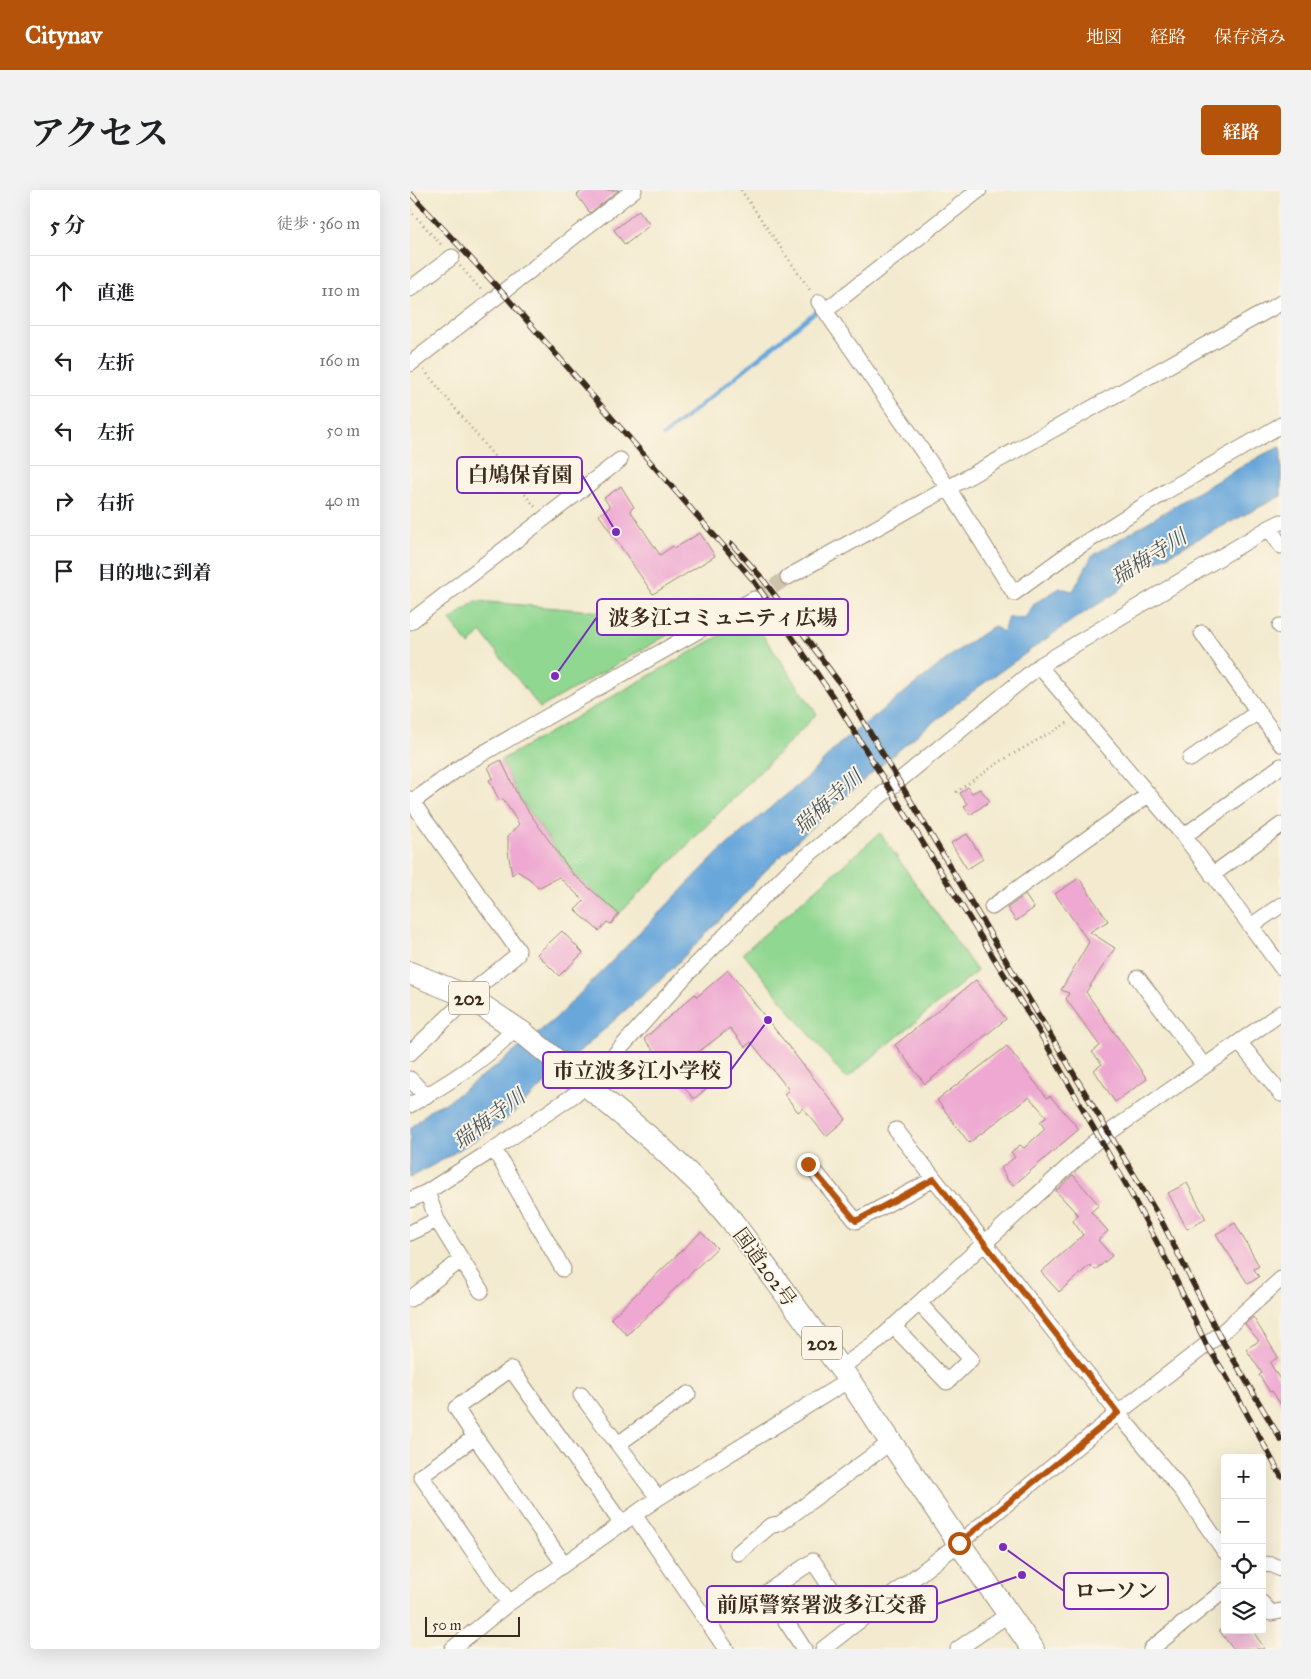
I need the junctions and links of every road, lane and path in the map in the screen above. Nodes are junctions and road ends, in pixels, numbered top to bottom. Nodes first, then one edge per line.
1 (634, 190) edge
2 (741, 190) edge
3 (979, 190) edge
4 (452, 257) dead end
5 (410, 289) edge
6 (1281, 302) edge
7 (822, 307) junction
8 (413, 362) edge
9 (1281, 425) edge
10 (620, 460) dead end
11 (948, 488) junction
12 (544, 518) junction
13 (1275, 525) edge
14 (1281, 546) edge
15 (788, 577) tunnel mouth
16 (754, 600) tunnel mouth
17 (410, 622) edge
18 (1202, 633) dead end
19 (1039, 666) junction
20 (1258, 712) junction
21 (1080, 715) junction
22 (1281, 744) edge
23 (1190, 759) dead end
24 (1281, 766) edge
25 (956, 792) dead end
26 (1148, 795) junction
27 (412, 805) edge
28 (1281, 825) edge
29 (1184, 836) junction
30 (1212, 874) junction
31 (1281, 905) edge
32 (992, 907) dead end
33 (1251, 926) junction
34 (1281, 967) edge
35 (410, 973) edge
36 (1138, 978) dead end
37 (468, 997) junction
38 (1281, 1013) edge
39 (519, 1030) junction
40 (1238, 1042) junction
41 (410, 1053) edge
42 (1204, 1066) junction
43 (578, 1078) junction
44 (410, 1079) edge
45 (1281, 1094) edge
46 (426, 1096) junction
47 (410, 1106) edge
48 (896, 1130) dead end
49 (494, 1149) junction
50 (808, 1164) dead end
51 (934, 1179) junction
52 (427, 1192) junction
53 (410, 1200) edge
54 (437, 1220) junction
55 (410, 1233) edge
56 (984, 1243) junction
57 (461, 1260) junction
58 (563, 1269) dead end
59 (1280, 1281) edge
60 (481, 1291) dead end
61 (410, 1299) edge
62 (919, 1302) junction
63 (893, 1326) junction
64 (845, 1374) junction
65 (688, 1394) dead end
66 (581, 1395) dead end
67 (1118, 1413) junction
68 (475, 1436) junction
69 (891, 1442) junction
70 (618, 1444) junction
71 (658, 1498) junction
72 (635, 1516) junction
73 (622, 1524) junction
74 (959, 1543) junction
75 (1221, 1546) edge
76 (738, 1553) dead end
77 (564, 1564) junction
78 (1266, 1564) edge
79 (1281, 1569) edge
80 (1221, 1593) edge
81 (509, 1603) junction
82 (1266, 1606) edge
83 (1281, 1611) edge
84 (1009, 1614) junction
85 (855, 1624) junction
86 (452, 1649) edge
87 (726, 1649) edge
88 (804, 1649) edge
89 (823, 1649) edge
90 (958, 1649) edge
91 (1033, 1649) edge
92 (1151, 1649) edge

1 - 8 street
2 - 7 path
3 - 7 street
4 - 5 street
6 - 11 street
7 - 11 street
8 - 12 path
9 - 11 street
10 - 12 street
11 - 15 street
12 - 17 street
13 - 14 street
13 - 19 street
16 - 27 street
18 - 20 street
19 - 21 street
19 - 43 street
20 - 22 street
20 - 23 street
21 - 25 path
21 - 26 street
24 - 29 street
26 - 29 street
26 - 32 street
27 - 37 street
28 - 30 street
29 - 30 street
30 - 33 street
31 - 33 street
33 - 34 street
35 - 37 highway, 国道202号 / 202
36 - 42 street
37 - 39 highway, 国道202号 / 202
37 - 41 street
38 - 40 street
39 - 43 highway, 国道202号 / 202
39 - 46 street
40 - 42 street
40 - 45 street
42 - 56 street
43 - 49 street
43 - 64 highway, 国道202号 / 202
44 - 46 street
46 - 47 street
48 - 51 street
49 - 52 street
49 - 58 street
50 - 51 street
51 - 56 street
52 - 53 street
52 - 54 street
54 - 55 street
54 - 57 street
56 - 62 street
56 - 67 street
57 - 60 street
57 - 61 street
59 - 67 street
62 - 63 street
62 - 63 street
63 - 64 street
64 - 69 highway, 国道202号 / 202
64 - 71 street
65 - 70 street
66 - 70 street
67 - 74 street
67 - 75 street
68 - 73 street
68 - 77 street
68 - 81 street
69 - 74 highway, 国道202号 / 202
69 - 76 street
70 - 71 street
71 - 72 street
72 - 73 street
72 - 87 street
73 - 77 street
74 - 84 highway, 国道202号 / 202
74 - 85 street
77 - 81 street
78 - 79 street
80 - 92 street
81 - 86 street
82 - 83 street
84 - 90 street
84 - 91 highway, 国道202号 / 202
85 - 88 street
85 - 89 street

